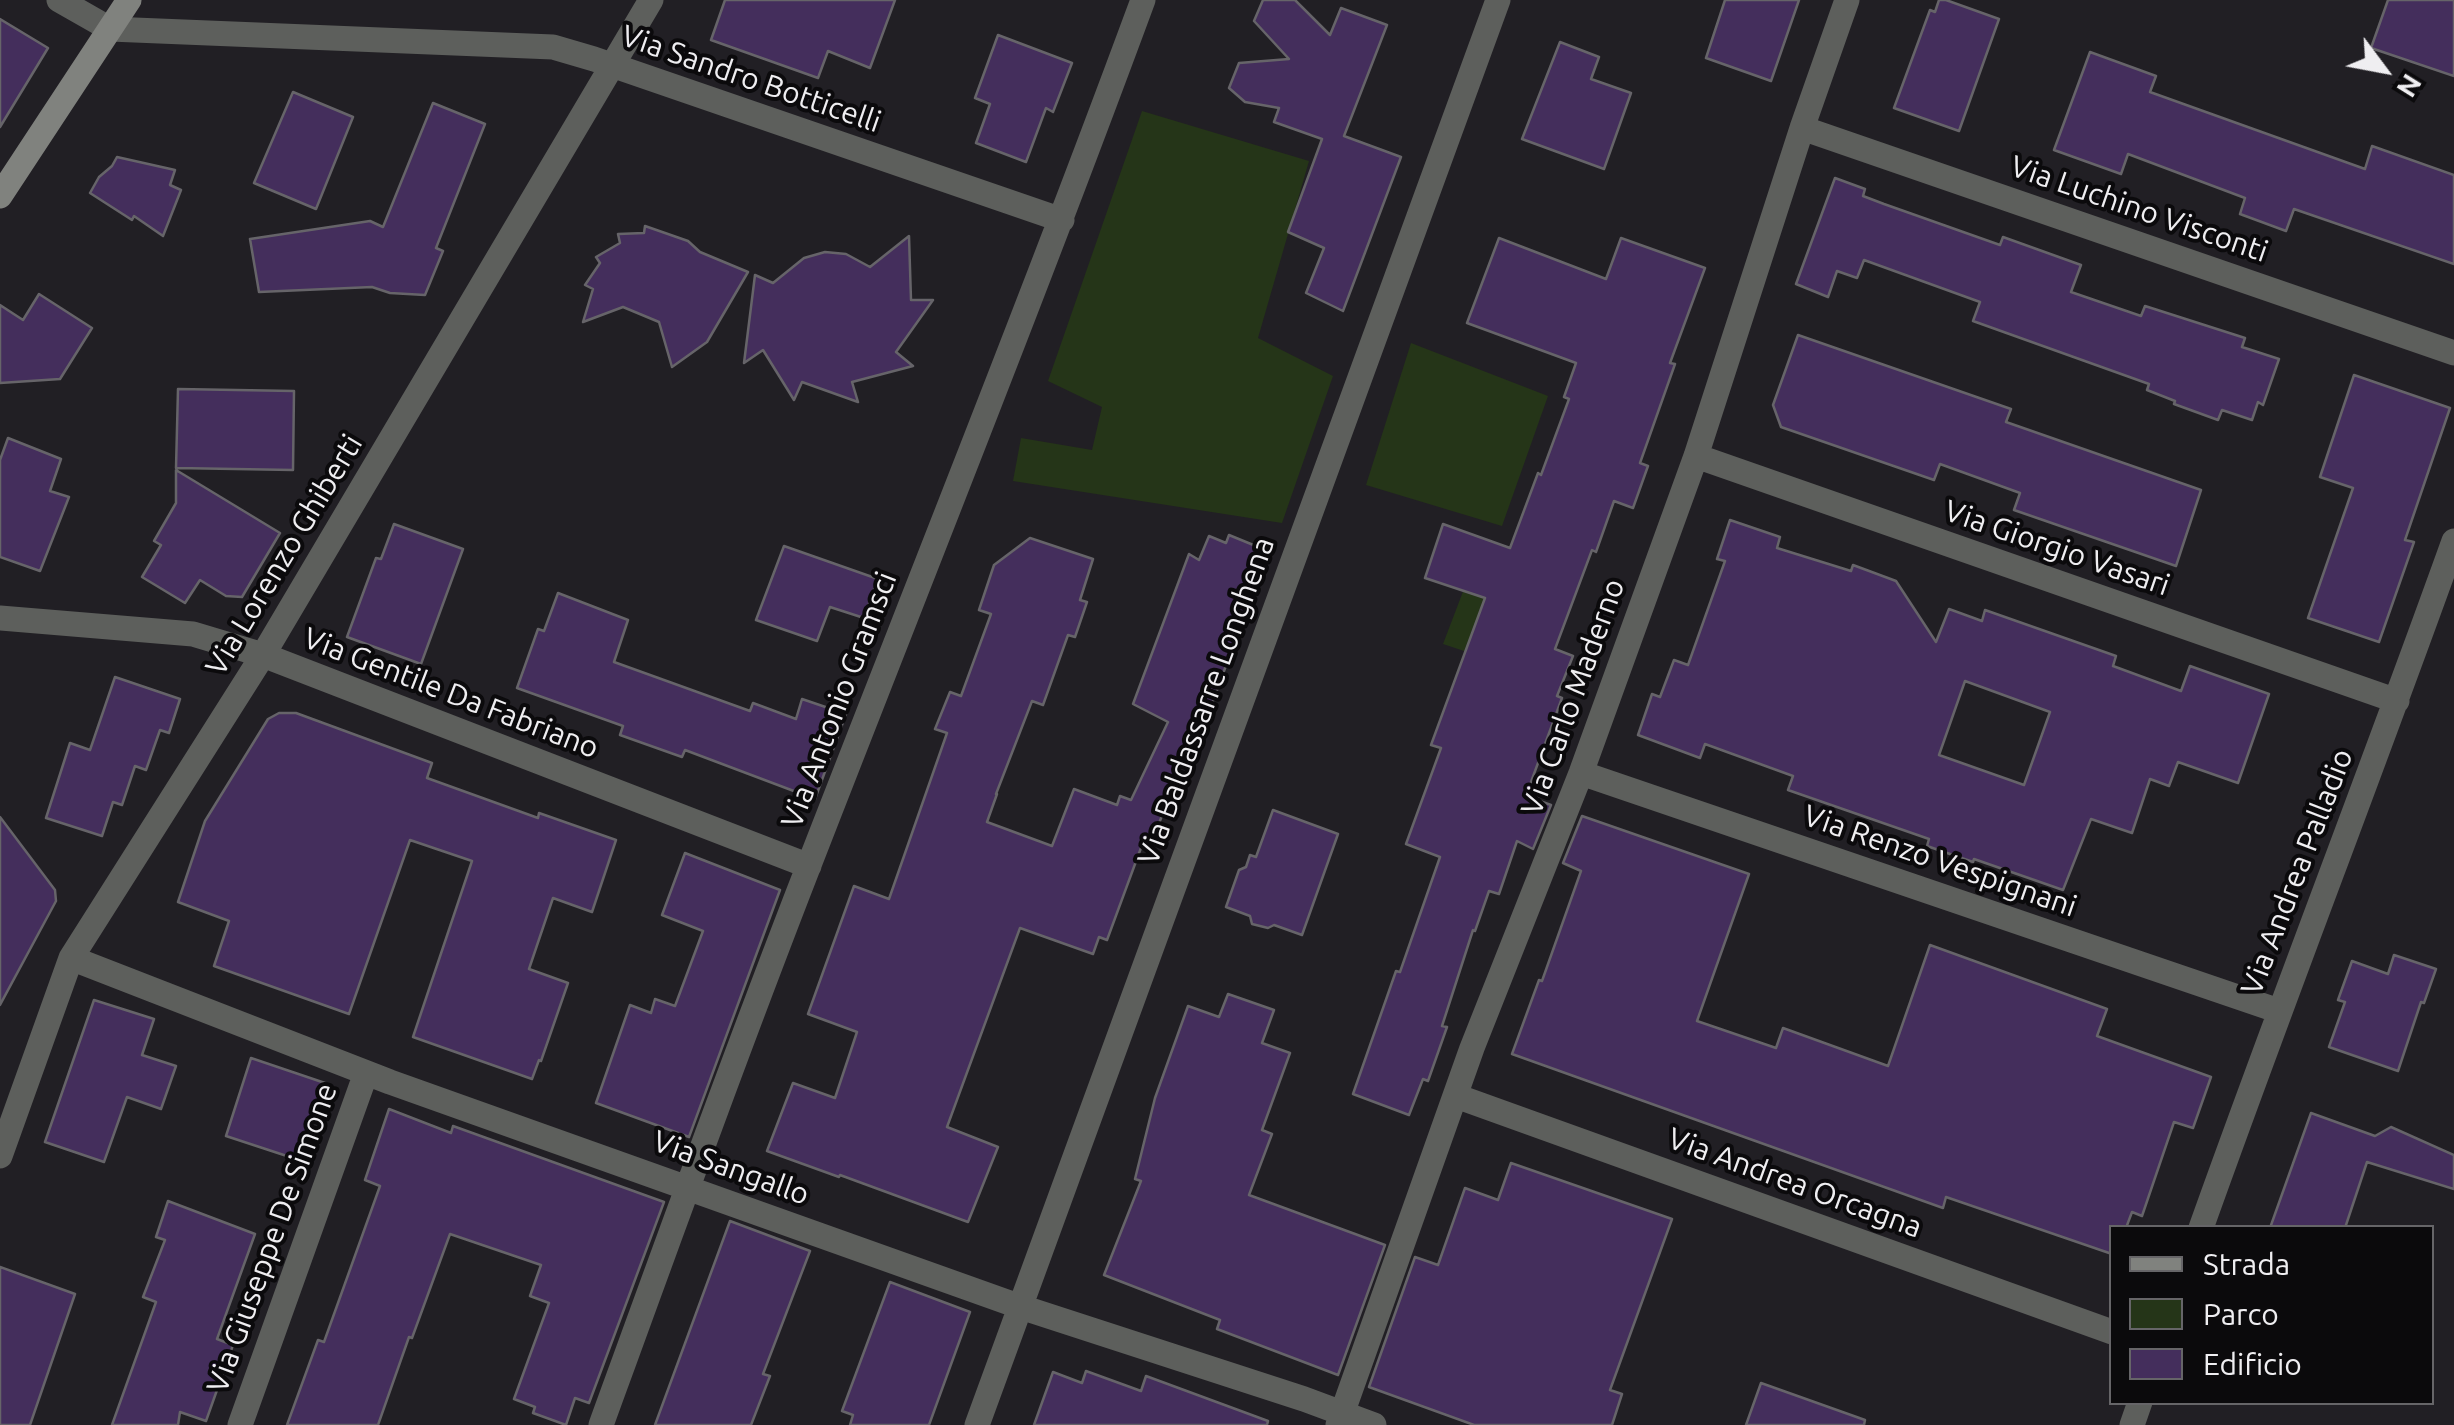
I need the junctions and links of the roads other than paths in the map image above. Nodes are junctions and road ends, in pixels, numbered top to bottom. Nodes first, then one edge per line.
1 (59, 0) edge
2 (129, 0) edge
3 (651, 0) edge
4 (1143, 0) edge
5 (1498, 0) edge
6 (1848, 0) edge
7 (110, 30) junction
8 (612, 66) junction
9 (1802, 128) junction
10 (0, 196) edge
11 (1062, 220) junction
12 (2454, 353) edge
13 (1696, 456) junction
14 (2454, 541) edge
15 (0, 618) edge
16 (264, 655) junction
17 (2396, 700) junction
18 (1581, 772) junction
19 (809, 866) junction
20 (70, 958) junction
21 (2279, 1011) junction
22 (366, 1073) junction
23 (1456, 1096) junction
24 (3, 1140) edge
25 (687, 1186) junction
26 (2202, 1225) edge
27 (1021, 1307) junction
28 (2109, 1331) edge
29 (1340, 1418) edge
30 (240, 1425) edge
31 (601, 1425) edge
32 (977, 1425) edge
33 (1374, 1425) edge

1 - 7 street, Via Sandro Botticelli
2 - 7 street
3 - 8 street, Via Lorenzo Ghiberti
4 - 11 street, Via Antonio Gramsci
5 - 27 street, Via Baldassarre Longhena
6 - 9 street, Via Carlo Maderno
7 - 8 street, Via Sandro Botticelli
7 - 10 street
8 - 11 street, Via Sandro Botticelli
8 - 16 street, Via Lorenzo Ghiberti
9 - 12 street, Via Luchino Visconti
9 - 13 street, Via Carlo Maderno
11 - 19 street, Via Antonio Gramsci
13 - 17 street, Via Giorgio Vasari
13 - 18 street, Via Carlo Maderno
14 - 17 street, Via Andrea Palladio
15 - 16 street, Via Gentile Da Fabriano
16 - 19 street, Via Gentile Da Fabriano
16 - 20 street, Via Lorenzo Ghiberti
17 - 21 street, Via Andrea Palladio
18 - 21 street, Via Renzo Vespignani
18 - 23 street, Via Carlo Maderno
19 - 25 street, Via Antonio Gramsci
20 - 22 street, Via Sangallo
20 - 24 street, Via Lorenzo Ghiberti
21 - 26 street, Via Andrea Palladio
22 - 25 street, Via Sangallo
22 - 30 street, Via Giuseppe De Simone
23 - 28 street, Via Andrea Orcagna
23 - 29 street, Via Carlo Maderno
25 - 27 street, Via Sangallo
25 - 31 street, Via Antonio Gramsci
27 - 29 street, Via Sangallo
27 - 32 street, Via Baldassarre Longhena
29 - 33 street, Via Sangallo

